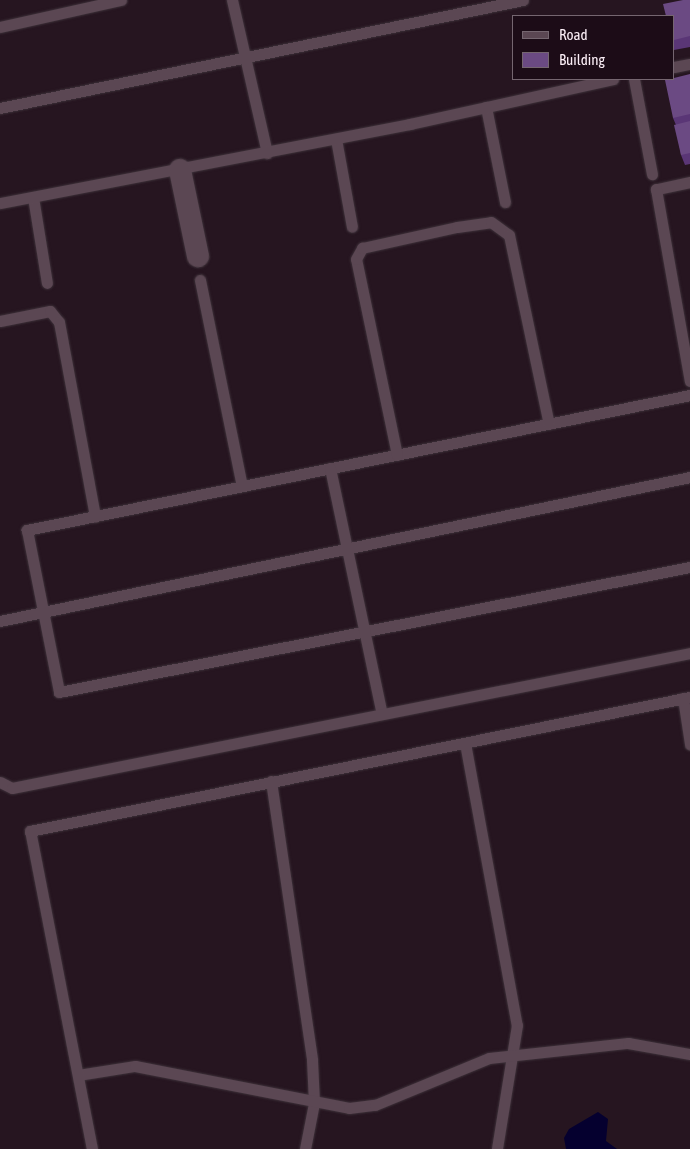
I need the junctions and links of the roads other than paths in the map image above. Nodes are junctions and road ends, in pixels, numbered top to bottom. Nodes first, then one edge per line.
1 (121, 0) edge
2 (232, 0) edge
3 (523, 0) edge
4 (0, 27) edge
5 (245, 55) junction
6 (690, 64) edge
7 (675, 67) edge
8 (608, 80) edge
9 (634, 80) edge
10 (486, 107) junction
11 (0, 108) edge
12 (336, 139) junction
13 (267, 153) junction
14 (180, 170) junction
15 (652, 174) dead end
16 (690, 182) edge
17 (33, 197) junction
18 (505, 202) dead end
19 (0, 203) edge
20 (352, 227) dead end
21 (198, 256) dead end
22 (200, 280) dead end
23 (47, 282) dead end
24 (0, 321) edge
25 (690, 381) edge
26 (690, 395) edge
27 (549, 424) junction
28 (397, 455) junction
29 (330, 468) junction
30 (690, 477) edge
31 (242, 486) junction
32 (95, 517) junction
33 (347, 547) junction
34 (690, 567) edge
35 (43, 609) junction
36 (0, 621) edge
37 (364, 632) junction
38 (690, 653) edge
39 (686, 698) edge
40 (382, 714) junction
41 (465, 743) junction
42 (690, 744) edge
43 (271, 781) junction
44 (0, 782) edge
45 (690, 1054) edge
46 (515, 1057) junction
47 (78, 1075) junction
48 (314, 1103) junction
49 (92, 1149) edge
50 (305, 1149) edge
51 (497, 1149) edge

1 - 4 lane
2 - 5 lane
3 - 5 lane
5 - 11 lane
5 - 13 lane
6 - 7 lane
8 - 10 lane
9 - 15 lane
10 - 12 lane
10 - 18 lane
12 - 13 lane
12 - 20 lane
13 - 14 lane
14 - 17 lane
14 - 21 street
16 - 25 lane
17 - 19 lane
17 - 23 lane
22 - 31 lane
24 - 32 lane
26 - 27 lane
27 - 28 lane
27 - 28 lane
28 - 29 lane
29 - 31 lane
29 - 33 lane
30 - 33 lane
31 - 32 lane
32 - 35 lane
33 - 35 lane
33 - 37 lane
34 - 37 lane
35 - 36 lane
35 - 37 lane
37 - 40 lane
38 - 40 lane
39 - 41 lane
39 - 42 lane
40 - 44 lane
41 - 43 lane
41 - 46 lane
43 - 47 lane
43 - 48 lane
45 - 46 lane
46 - 48 lane
46 - 51 lane
47 - 48 lane
47 - 49 lane
48 - 50 lane

